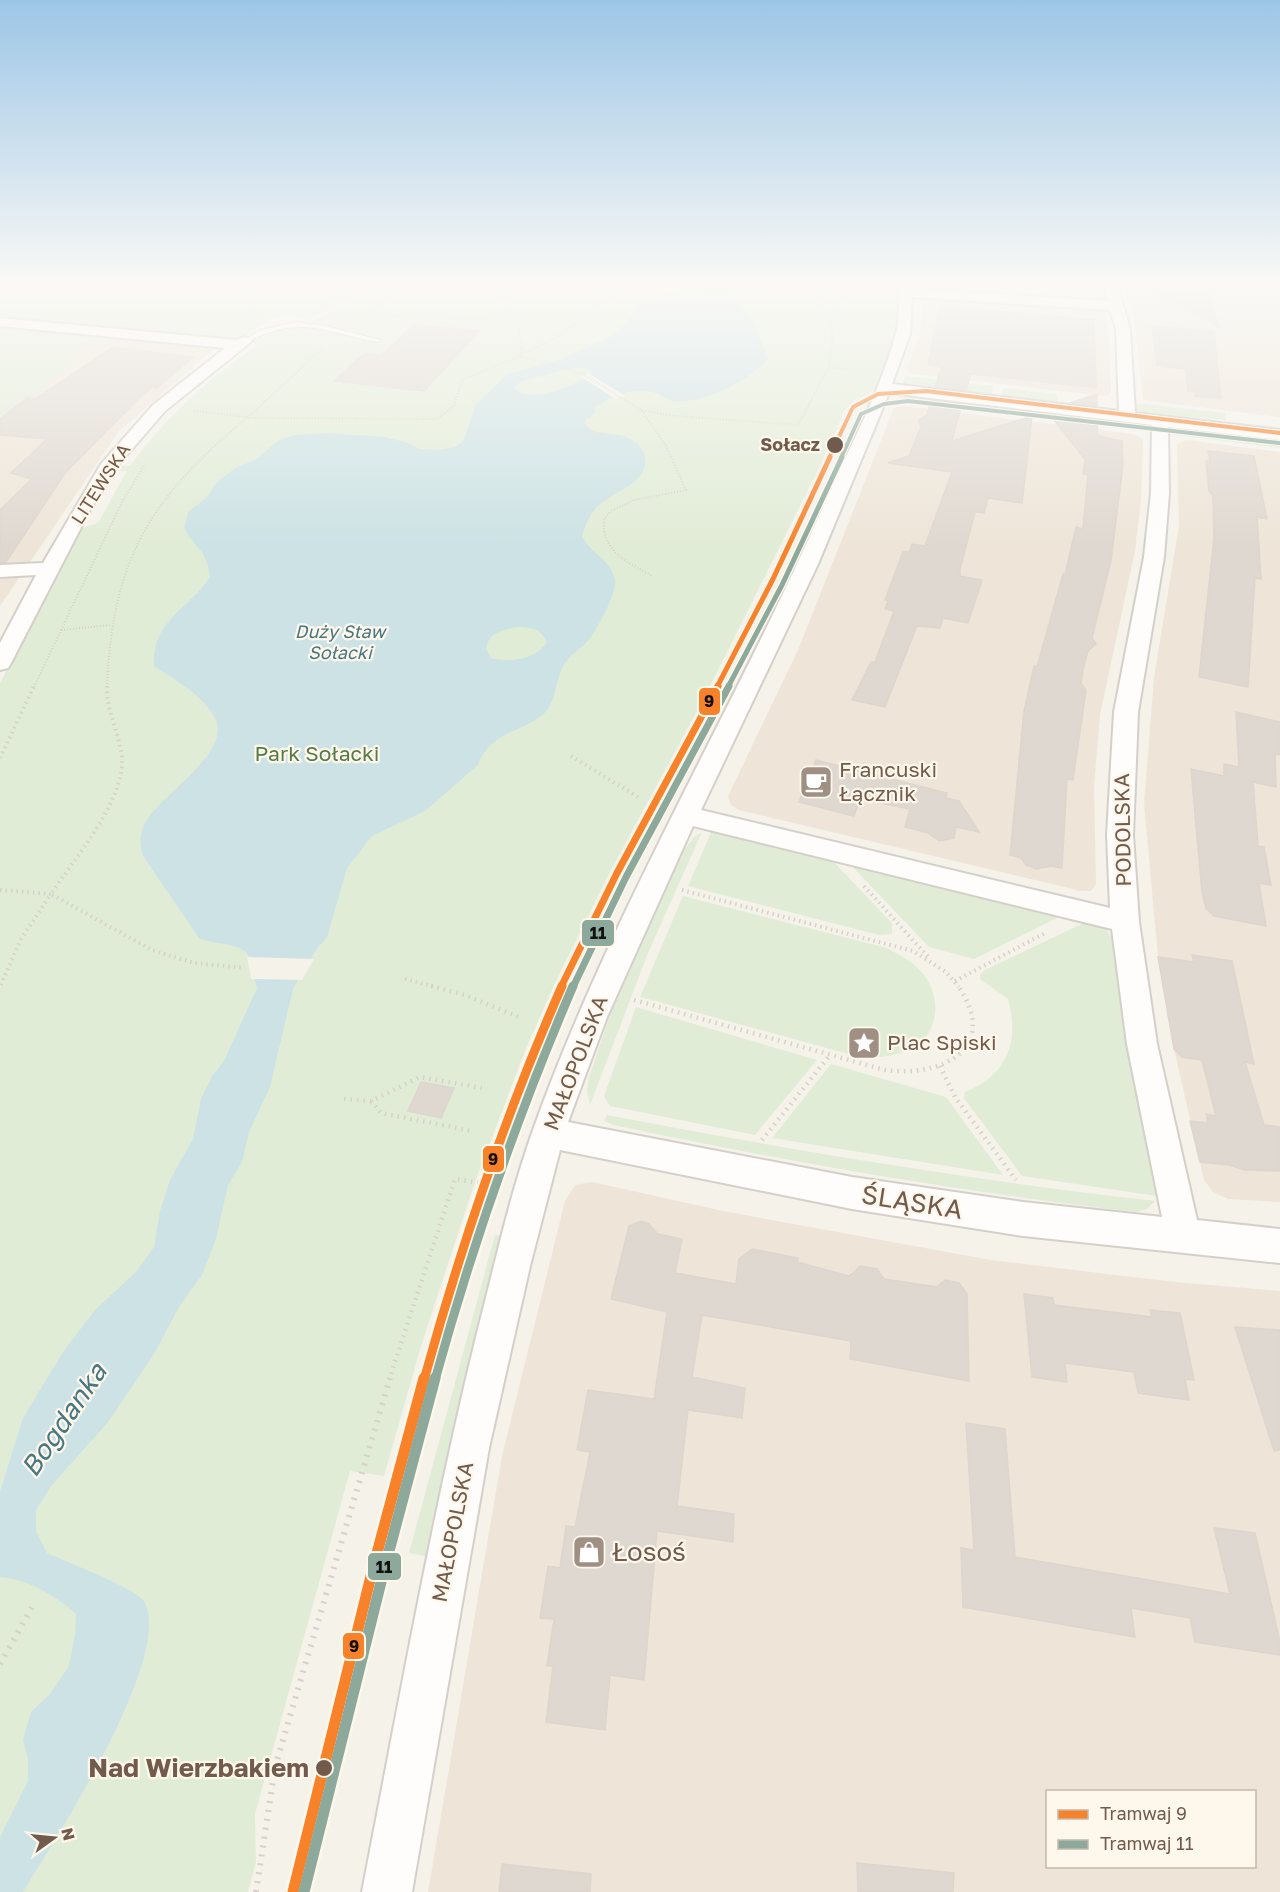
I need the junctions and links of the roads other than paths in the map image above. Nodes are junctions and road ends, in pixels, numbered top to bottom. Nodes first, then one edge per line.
1 (204, 370) edge
2 (889, 370) edge
3 (1125, 370) edge
4 (883, 388) junction
5 (1127, 417) junction
6 (1160, 421) junction
7 (1280, 435) edge
8 (49, 569) junction
9 (0, 572) edge
10 (0, 663) edge
11 (687, 816) junction
12 (1125, 922) junction
13 (548, 1133) junction
14 (1183, 1236) junction
15 (1280, 1246) edge
16 (387, 1892) edge

1 - 8 street, LITEWSKA
2 - 4 street, MAŁOPOLSKA
3 - 5 street
4 - 5 street
4 - 11 street, MAŁOPOLSKA
5 - 6 street
6 - 7 street
6 - 12 street, PODOLSKA
8 - 9 street
8 - 10 street, LITEWSKA
11 - 12 street
11 - 13 street, MAŁOPOLSKA
12 - 14 street, PODOLSKA
13 - 14 street, ŚLĄSKA
13 - 16 street, MAŁOPOLSKA
14 - 15 street, ŚLĄSKA

